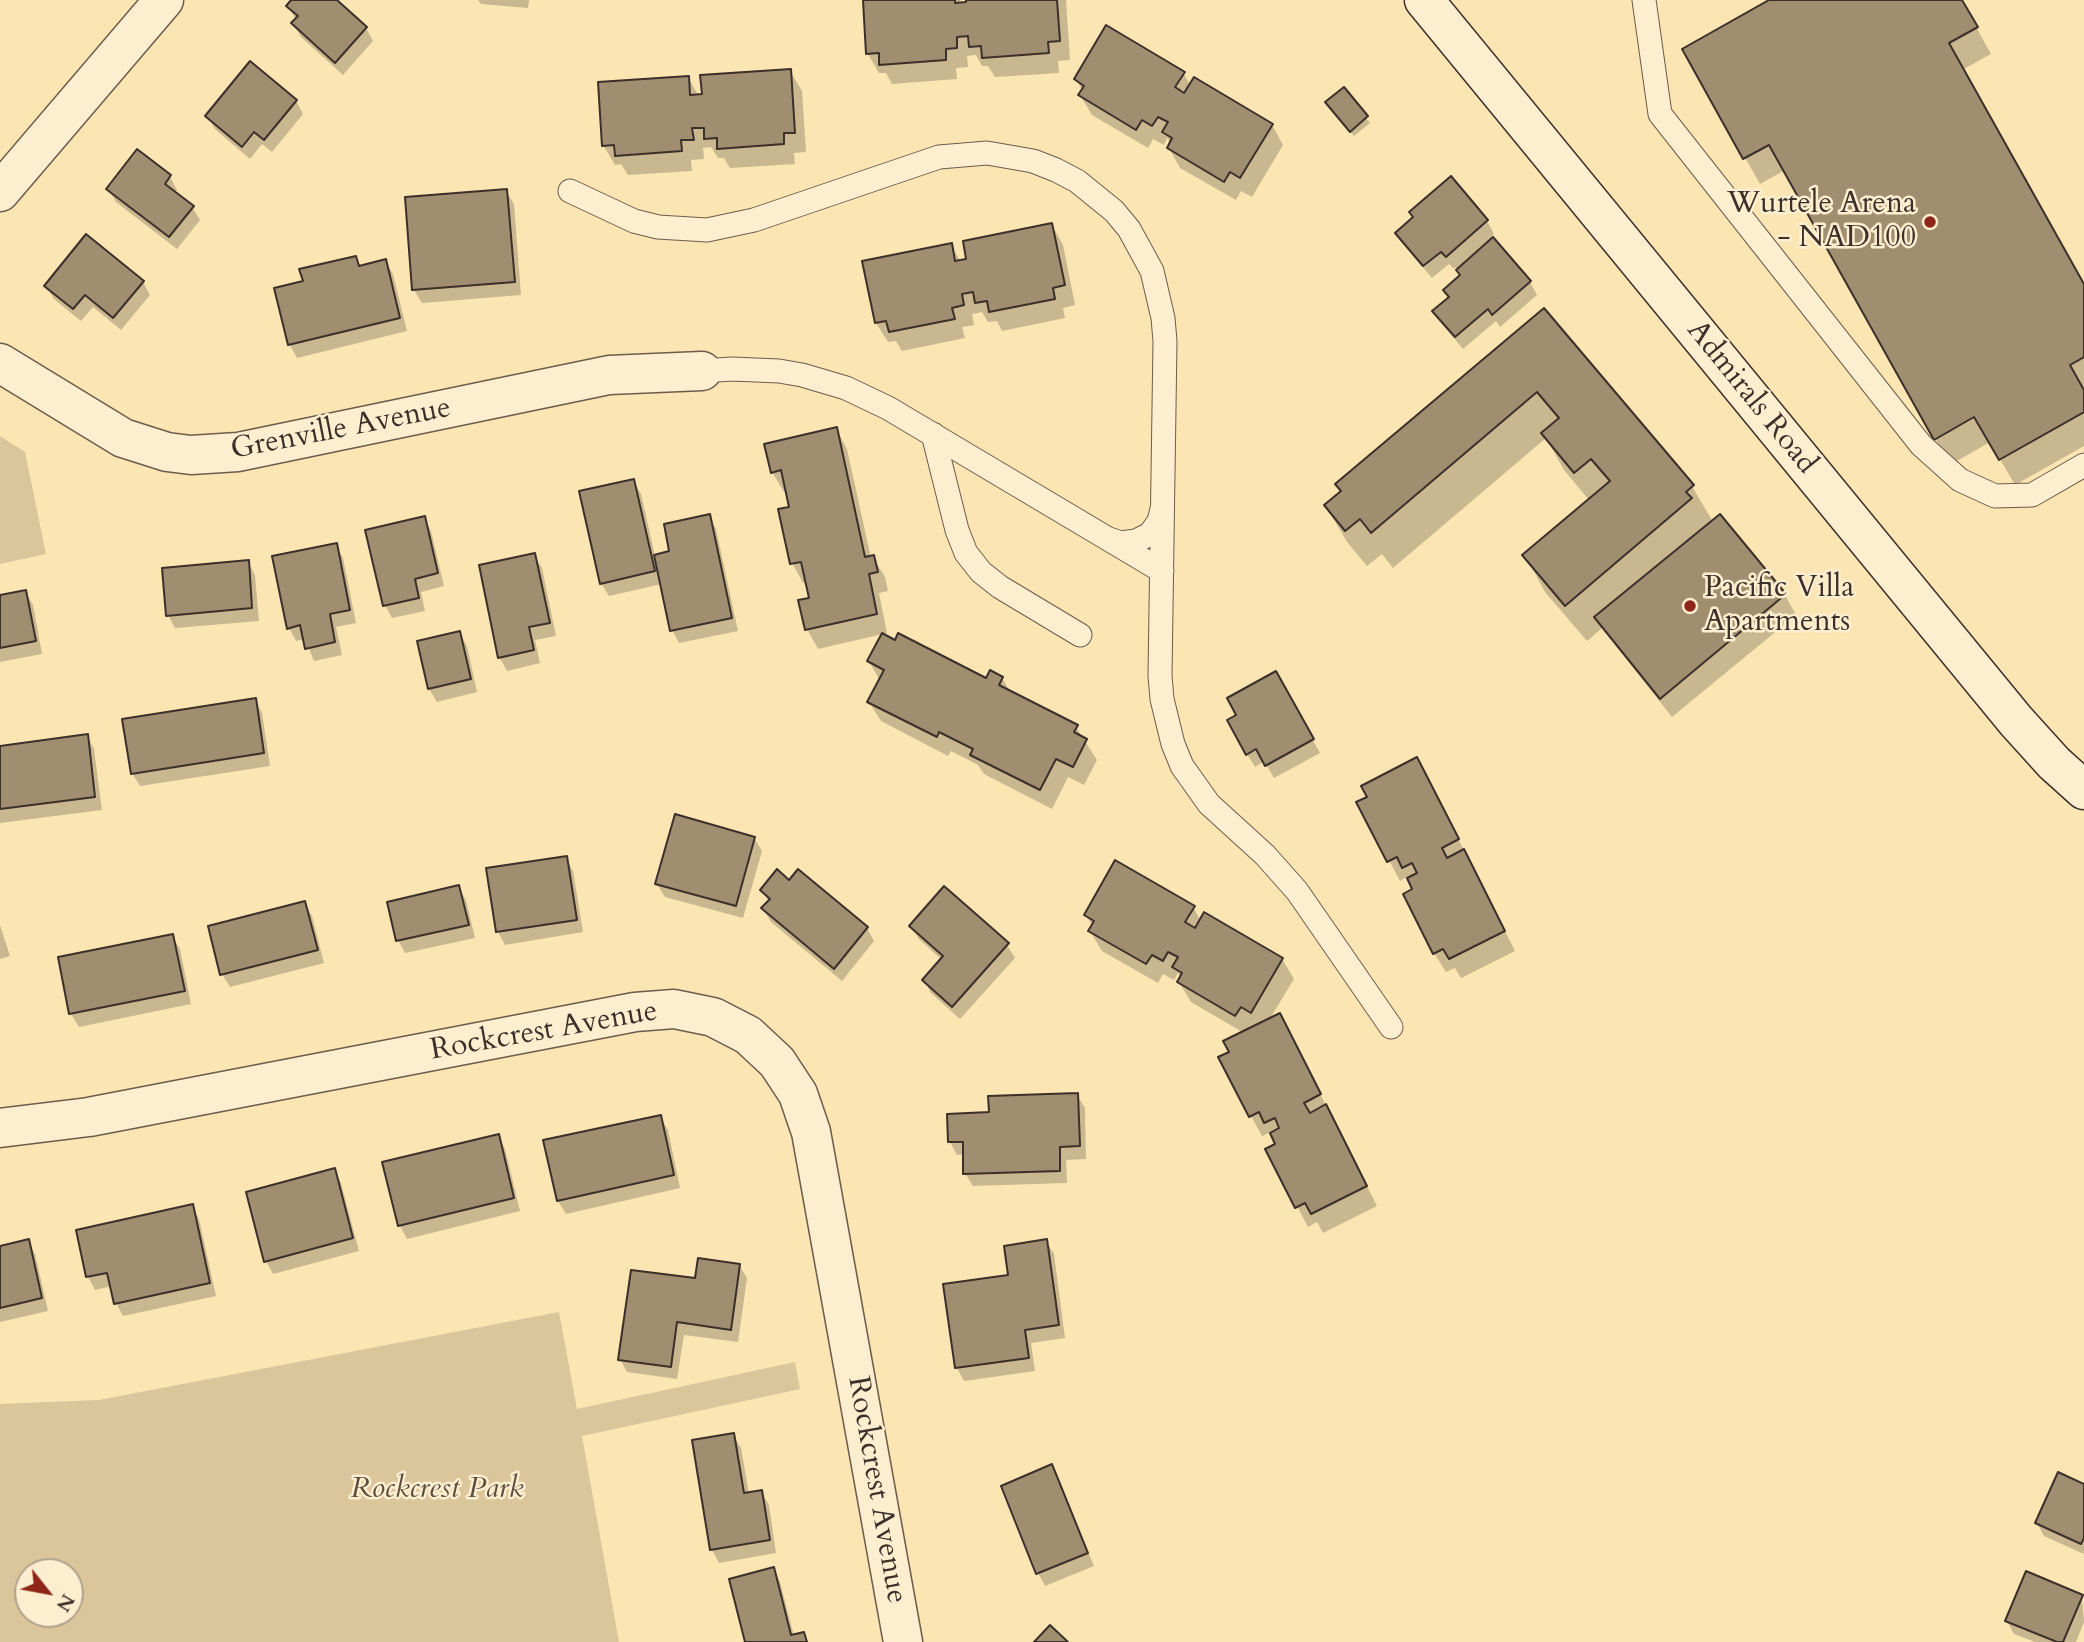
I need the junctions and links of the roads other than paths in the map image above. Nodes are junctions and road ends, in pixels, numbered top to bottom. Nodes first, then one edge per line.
1 (164, 0) edge
2 (1424, 0) edge
3 (1644, 0) edge
4 (570, 191) dead end
5 (0, 192) edge
6 (0, 363) edge
7 (702, 370) joint
8 (933, 434) junction
9 (2084, 465) edge
10 (1163, 506) junction
11 (1106, 538) junction
12 (1162, 570) junction
13 (1080, 635) dead end
14 (2084, 790) edge
15 (1391, 1027) dead end
16 (0, 1128) edge
17 (903, 1642) edge

1 - 5 street
2 - 14 street, Admirals Road
3 - 9 lane
4 - 10 lane
6 - 7 street, Grenville Avenue
7 - 8 lane
8 - 11 lane
8 - 13 lane
10 - 11 lane
10 - 12 lane
11 - 12 lane
12 - 15 lane
16 - 17 street, Rockcrest Avenue

